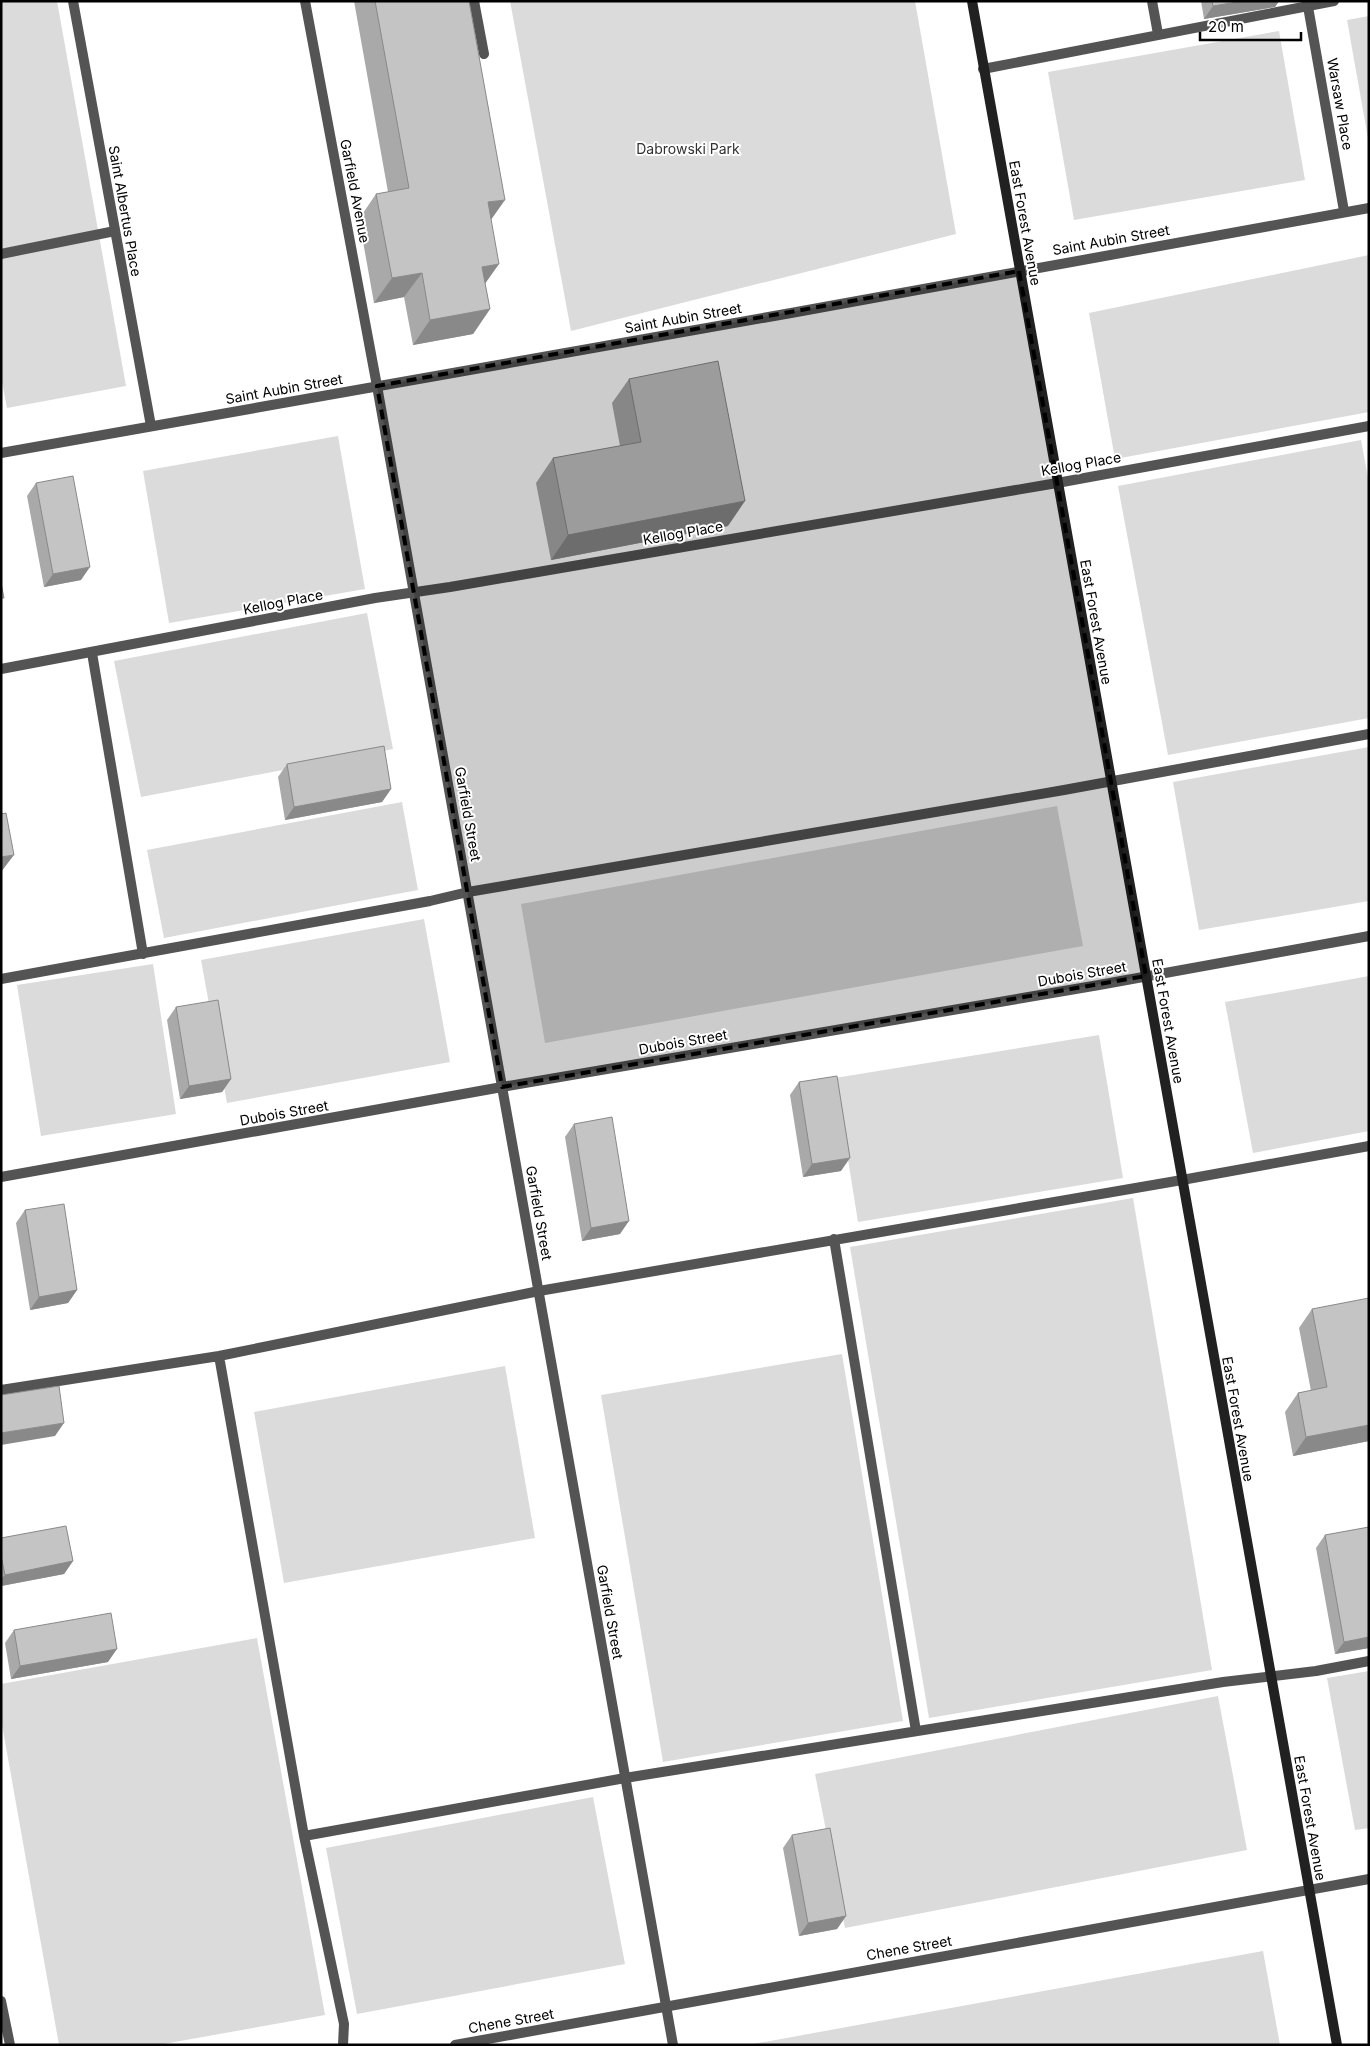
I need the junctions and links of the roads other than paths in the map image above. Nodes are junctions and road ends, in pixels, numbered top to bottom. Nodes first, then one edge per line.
1 (73, 1) edge
2 (306, 1) edge
3 (474, 1) edge
4 (972, 1) edge
5 (1152, 1) edge
6 (1334, 1) edge
7 (1308, 3) edge
8 (1158, 34) junction
9 (484, 54) dead end
10 (983, 68) junction
11 (1369, 208) edge
12 (1344, 211) junction
13 (115, 231) junction
14 (1, 254) edge
15 (1019, 271) junction
16 (377, 386) junction
17 (151, 426) junction
18 (1369, 426) edge
19 (1, 453) edge
20 (1057, 483) junction
21 (414, 592) junction
22 (92, 652) junction
23 (1, 669) edge
24 (1369, 734) edge
25 (1111, 781) junction
26 (468, 892) junction
27 (1369, 936) edge
28 (144, 954) junction
29 (1146, 976) junction
30 (1, 979) edge
31 (502, 1087) junction
32 (1369, 1146) edge
33 (1, 1177) edge
34 (1182, 1180) junction
35 (834, 1240) junction
36 (538, 1291) junction
37 (219, 1356) junction
38 (1, 1390) edge
39 (1369, 1661) edge
40 (1270, 1677) junction
41 (916, 1731) junction
42 (625, 1778) junction
43 (304, 1836) junction
44 (1369, 1879) edge
45 (1309, 1890) junction
46 (1, 2001) edge
47 (666, 2006) junction
48 (10, 2045) edge
49 (343, 2045) edge
50 (455, 2045) edge
51 (673, 2045) edge
52 (1337, 2045) edge

1 - 13 street, Saint Albertus Place
2 - 16 street, Garfield Avenue
3 - 9 street
4 - 10 main road, East Forest Avenue
5 - 8 street
6 - 7 street
7 - 8 street
7 - 12 street, Warsaw Place
8 - 10 street
10 - 15 main road, East Forest Avenue
11 - 12 street, Saint Aubin Street
12 - 15 street, Saint Aubin Street
13 - 14 street
13 - 17 street, Saint Albertus Place
15 - 16 street, Saint Aubin Street
15 - 20 main road, East Forest Avenue
16 - 17 street, Saint Aubin Street
16 - 21 street, Garfield Street
17 - 19 street, Saint Aubin Street
18 - 20 street, Kellog Place
20 - 21 street, Kellog Place
20 - 25 main road, East Forest Avenue
21 - 22 street, Kellog Place
21 - 26 street, Garfield Street
22 - 23 street, Kellog Place
22 - 28 street
24 - 25 street
25 - 26 street
25 - 29 main road, East Forest Avenue
26 - 28 street
26 - 31 street, Garfield Street
27 - 29 street, Dubois Street
28 - 30 street
29 - 31 street, Dubois Street
29 - 34 main road, East Forest Avenue
31 - 33 street, Dubois Street
31 - 36 street, Garfield Street
32 - 34 street
34 - 35 street
34 - 40 main road, East Forest Avenue
35 - 36 street
35 - 41 street
36 - 37 street
36 - 42 street, Garfield Street
37 - 38 street
37 - 43 street
39 - 40 street
40 - 41 street
40 - 45 main road, East Forest Avenue
41 - 42 street
42 - 43 street
42 - 47 street, Garfield Street
43 - 49 street
44 - 45 street, Chene Street
45 - 47 street, Chene Street
45 - 52 main road, East Forest Avenue
46 - 48 street
47 - 50 street, Chene Street
47 - 51 street, Garfield Street

